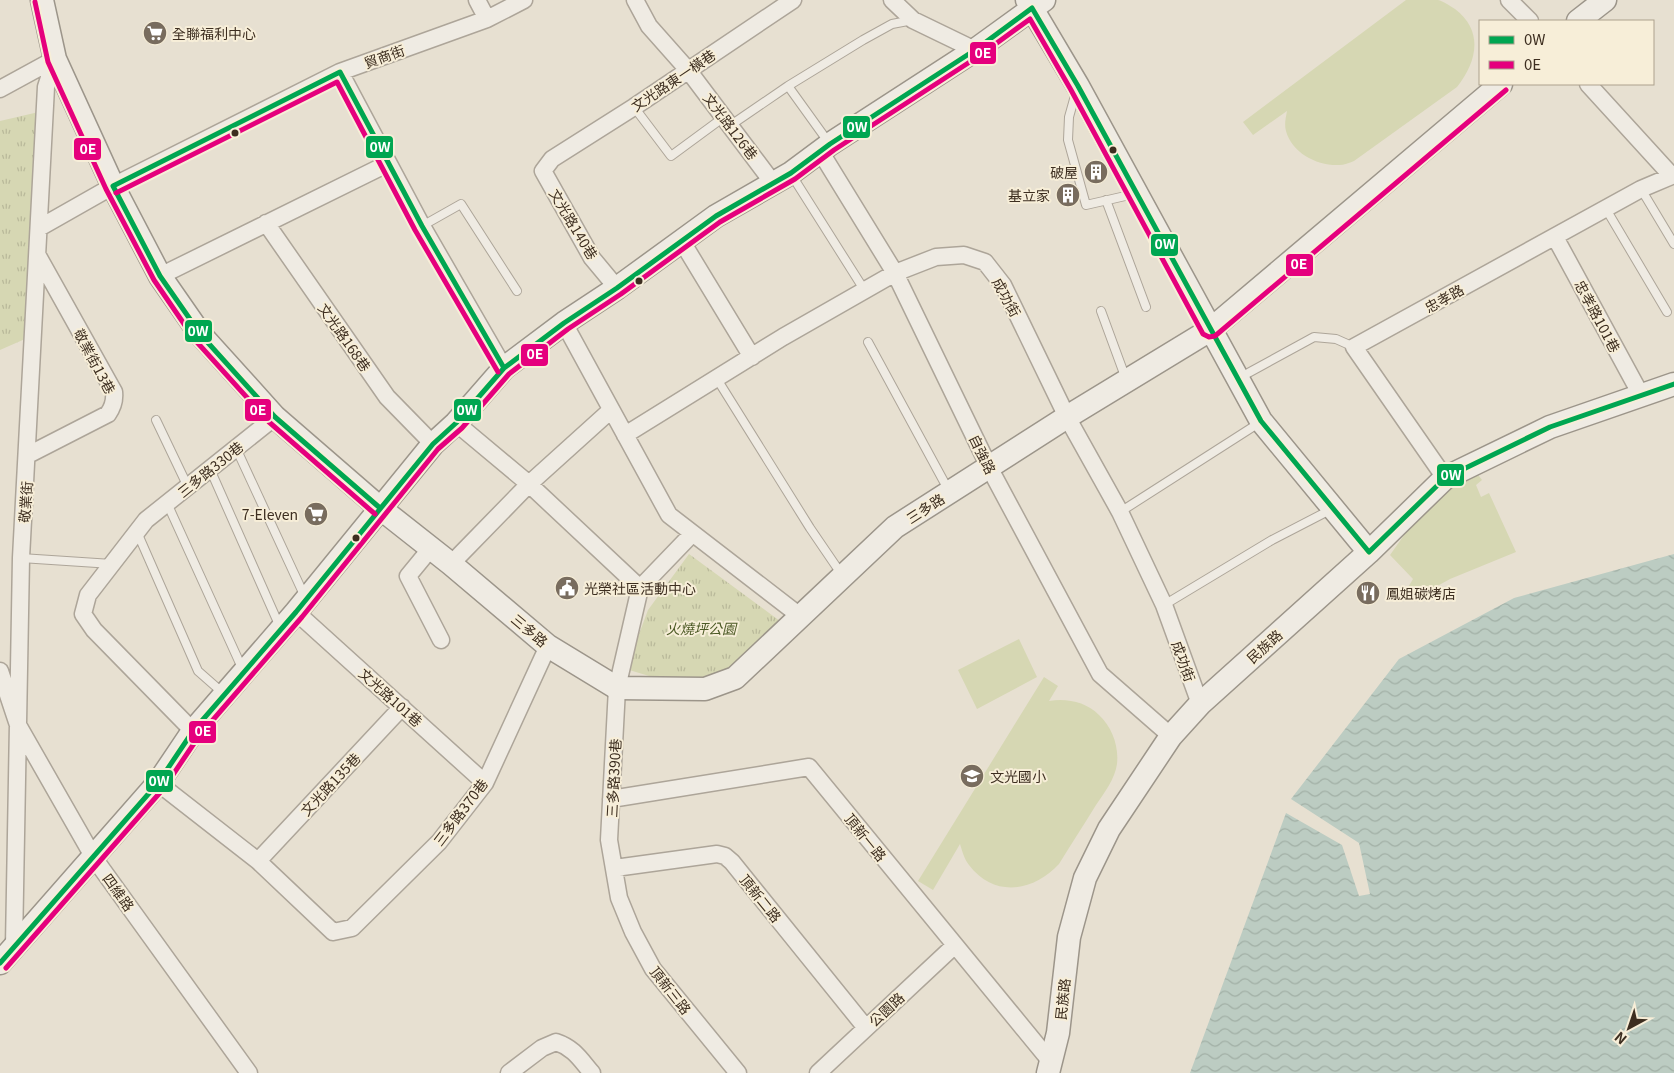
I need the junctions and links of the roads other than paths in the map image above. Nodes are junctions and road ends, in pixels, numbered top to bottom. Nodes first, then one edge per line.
1 (42, 0) edge
2 (477, 0) edge
3 (524, 0) edge
4 (635, 0) edge
5 (793, 0) edge
6 (892, 0) edge
7 (1509, 0) edge
8 (1606, 0) edge
9 (1034, 3) edge
10 (487, 19) junction
11 (913, 20) junction
12 (1529, 20) edge
13 (1579, 20) edge
14 (976, 50) junction
15 (55, 59) junction
16 (688, 70) junction
17 (340, 72) junction
18 (1500, 85) edge
19 (1589, 85) edge
20 (788, 86) junction
21 (1078, 86) junction
22 (0, 90) edge
23 (634, 107) junction
24 (728, 121) junction
25 (825, 148) junction
26 (552, 159) joint
27 (387, 164) junction
28 (1673, 176) edge
29 (782, 178) junction
30 (113, 186) junction
31 (1641, 189) junction
32 (1136, 194) junction
33 (1106, 200) junction
34 (1606, 209) junction
35 (266, 223) junction
36 (422, 226) junction
37 (39, 228) junction
38 (1556, 236) junction
39 (681, 240) junction
40 (1674, 244) edge
41 (38, 256) junction
42 (895, 273) junction
43 (160, 276) junction
44 (617, 288) junction
45 (518, 291) dead end
46 (865, 291) junction
47 (1146, 307) dead end
48 (1101, 311) dead end
49 (1666, 312) dead end
50 (564, 323) junction
51 (1210, 330) junction
52 (868, 342) dead end
53 (1354, 347) junction
54 (752, 357) junction
55 (504, 368) junction
56 (717, 378) junction
57 (1238, 379) junction
58 (1126, 381) junction
59 (1674, 384) edge
60 (1641, 395) junction
61 (611, 410) junction
62 (1067, 417) junction
63 (275, 418) junction
64 (156, 420) dead end
65 (1261, 422) junction
66 (456, 423) junction
67 (625, 435) junction
68 (433, 444) junction
69 (236, 448) junction
70 (28, 455) junction
71 (989, 467) junction
72 (210, 469) junction
73 (1445, 478) junction
74 (529, 484) junction
75 (188, 487) junction
76 (950, 493) junction
77 (168, 503) junction
78 (380, 508) junction
79 (1334, 508) junction
80 (1120, 512) junction
81 (141, 526) junction
82 (692, 534) junction
83 (431, 548) junction
84 (1369, 552) junction
85 (22, 558) junction
86 (112, 564) junction
87 (451, 564) junction
88 (843, 576) junction
89 (640, 588) junction
90 (1164, 605) junction
91 (294, 613) junction
92 (800, 616) junction
93 (441, 640) dead end
94 (548, 646) junction
95 (0, 671) edge
96 (244, 672) junction
97 (617, 688) junction
98 (224, 695) junction
99 (1200, 704) junction
100 (402, 707) junction
101 (18, 724) junction
102 (193, 731) junction
103 (1171, 736) junction
104 (485, 782) junction
105 (158, 783) junction
106 (612, 799) junction
107 (94, 858) junction
108 (258, 861) junction
109 (615, 868) junction
110 (14, 946) junction
111 (954, 946) junction
112 (0, 963) edge
113 (866, 1028) junction
114 (1050, 1067) edge
115 (249, 1073) edge
116 (509, 1073) edge
117 (592, 1073) edge
118 (738, 1073) edge
119 (818, 1073) edge

1 - 15 street, 三多路
2 - 10 street
3 - 10 street, 貿商街
4 - 16 street
5 - 16 street, 文光路東一橫巷
6 - 11 street
7 - 12 street
8 - 13 street
9 - 14 street
9 - 21 street
10 - 17 street, 貿商街
11 - 14 street
11 - 20 lane
14 - 25 street
15 - 22 street
15 - 30 street, 三多路
15 - 37 street, 敬業街
16 - 23 street, 文光路東一橫巷
16 - 24 street, 文光路126巷
17 - 27 street
17 - 30 street, 貿商街
18 - 51 street, 三多路
19 - 28 street
20 - 24 lane
20 - 25 lane
21 - 32 street
21 - 33 lane
23 - 24 lane
23 - 26 street, 文光路東一橫巷
24 - 29 street, 文光路126巷
25 - 29 street
25 - 42 street, 自強路
26 - 44 street, 文光路140巷
27 - 35 street
27 - 36 street
28 - 31 street, 忠孝路
29 - 39 street
29 - 46 lane
30 - 37 street, 貿商街
30 - 43 street, 三多路
31 - 34 street, 忠孝路
31 - 40 lane
32 - 33 lane
32 - 51 street
33 - 47 lane
34 - 38 street, 忠孝路
34 - 49 lane
35 - 43 street
35 - 68 street, 文光路168巷
36 - 45 lane
36 - 55 street
37 - 41 street, 敬業街
38 - 53 street, 忠孝路
38 - 60 street, 忠孝路101巷
39 - 44 street
39 - 54 street
41 - 70 street, 敬業街
41 - 70 street, 敬業街13巷
42 - 46 street, 成功街
42 - 62 street, 成功街
42 - 71 street, 自強路
43 - 63 street, 三多路
44 - 50 street
46 - 54 street, 成功街
48 - 58 lane
50 - 55 street
50 - 61 street
51 - 57 street
51 - 58 street, 三多路
52 - 76 lane
53 - 57 lane
53 - 73 street
54 - 56 street, 成功街
55 - 66 street
56 - 67 street, 成功街
56 - 88 lane
57 - 65 street
58 - 62 street, 三多路
59 - 60 street, 民族路
60 - 73 street, 民族路
61 - 67 street
61 - 74 street
62 - 71 street, 三多路
62 - 80 street, 成功街
63 - 69 street, 三多路330巷
63 - 78 street, 三多路
64 - 75 lane
65 - 79 street
65 - 80 lane
66 - 68 street
66 - 74 street
67 - 82 street
68 - 78 street
69 - 72 street, 三多路330巷
69 - 91 lane
70 - 85 street, 敬業街
71 - 76 street, 三多路
71 - 103 street, 自強路
72 - 75 street, 三多路330巷
72 - 91 lane
73 - 84 street, 民族路
74 - 87 street
74 - 89 street
75 - 77 street, 三多路330巷
76 - 88 street, 三多路
77 - 81 street, 三多路330巷
77 - 96 lane
78 - 83 street, 三多路
78 - 91 street
79 - 84 street
79 - 90 lane
80 - 90 street, 成功街
81 - 86 street, 三多路330巷
81 - 98 lane
82 - 89 street
82 - 92 street
83 - 87 street, 三多路
83 - 93 street
84 - 99 street, 民族路
85 - 86 lane
85 - 101 street, 敬業街
86 - 102 street, 三多路330巷
87 - 94 street, 三多路
88 - 92 street, 三多路
89 - 97 street, 三多路390巷
90 - 99 street, 成功街
91 - 96 street
91 - 100 street, 文光路101巷
92 - 97 street, 三多路
94 - 97 street, 三多路
94 - 104 street, 三多路370巷
95 - 101 street, 四維路
96 - 98 street
97 - 106 street, 三多路390巷
98 - 102 street
99 - 103 street, 民族路
100 - 104 street, 文光路101巷
100 - 108 street, 文光路135巷
101 - 107 street, 四維路
101 - 110 street, 敬業街
102 - 105 street
103 - 114 street, 民族路
104 - 108 street, 三多路370巷
105 - 107 street
105 - 108 street
106 - 109 street, 三多路390巷
106 - 111 street, 頂新一路
107 - 110 street
107 - 115 street, 四維路
109 - 113 street, 頂新二路
109 - 118 street, 頂新三路
110 - 112 street
111 - 113 street, 公園路
111 - 114 street, 頂新一路
113 - 119 street, 公園路
116 - 117 street

